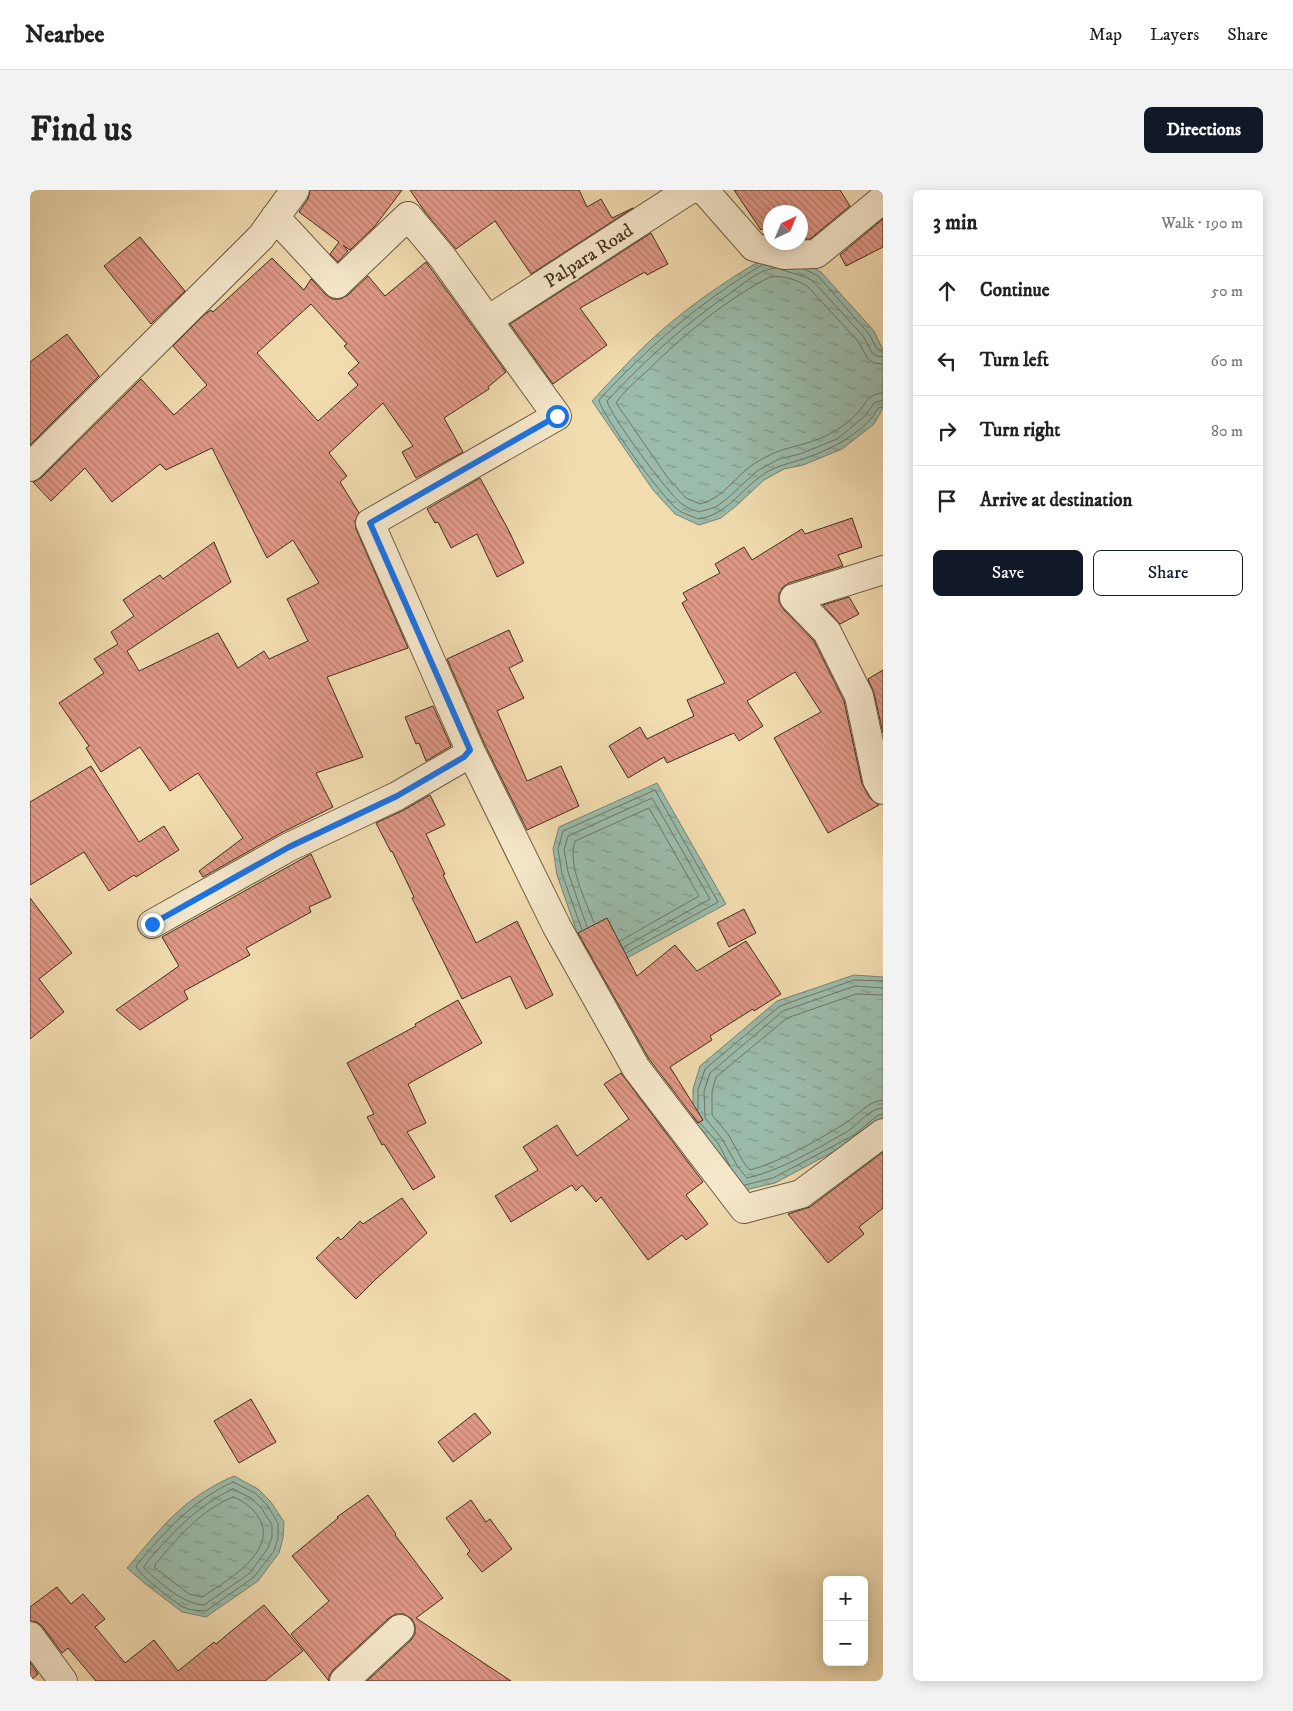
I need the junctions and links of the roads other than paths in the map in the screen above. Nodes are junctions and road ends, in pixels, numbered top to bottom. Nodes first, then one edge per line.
1 (295, 190) edge
2 (689, 190) edge
3 (704, 190) edge
4 (883, 199) edge
5 (275, 217) junction
6 (488, 320) junction
7 (30, 467) edge
8 (883, 570) edge
9 (470, 750) junction
10 (883, 790) edge
11 (152, 924) dead end
12 (883, 1133) edge
13 (400, 1629) dead end
14 (30, 1636) edge
15 (63, 1681) edge
16 (344, 1681) edge

1 - 5 street
2 - 6 street, Palpara Road
3 - 4 street
5 - 6 street
5 - 7 street
6 - 9 street
8 - 10 street
9 - 11 street
9 - 12 street
13 - 16 street
14 - 15 street

